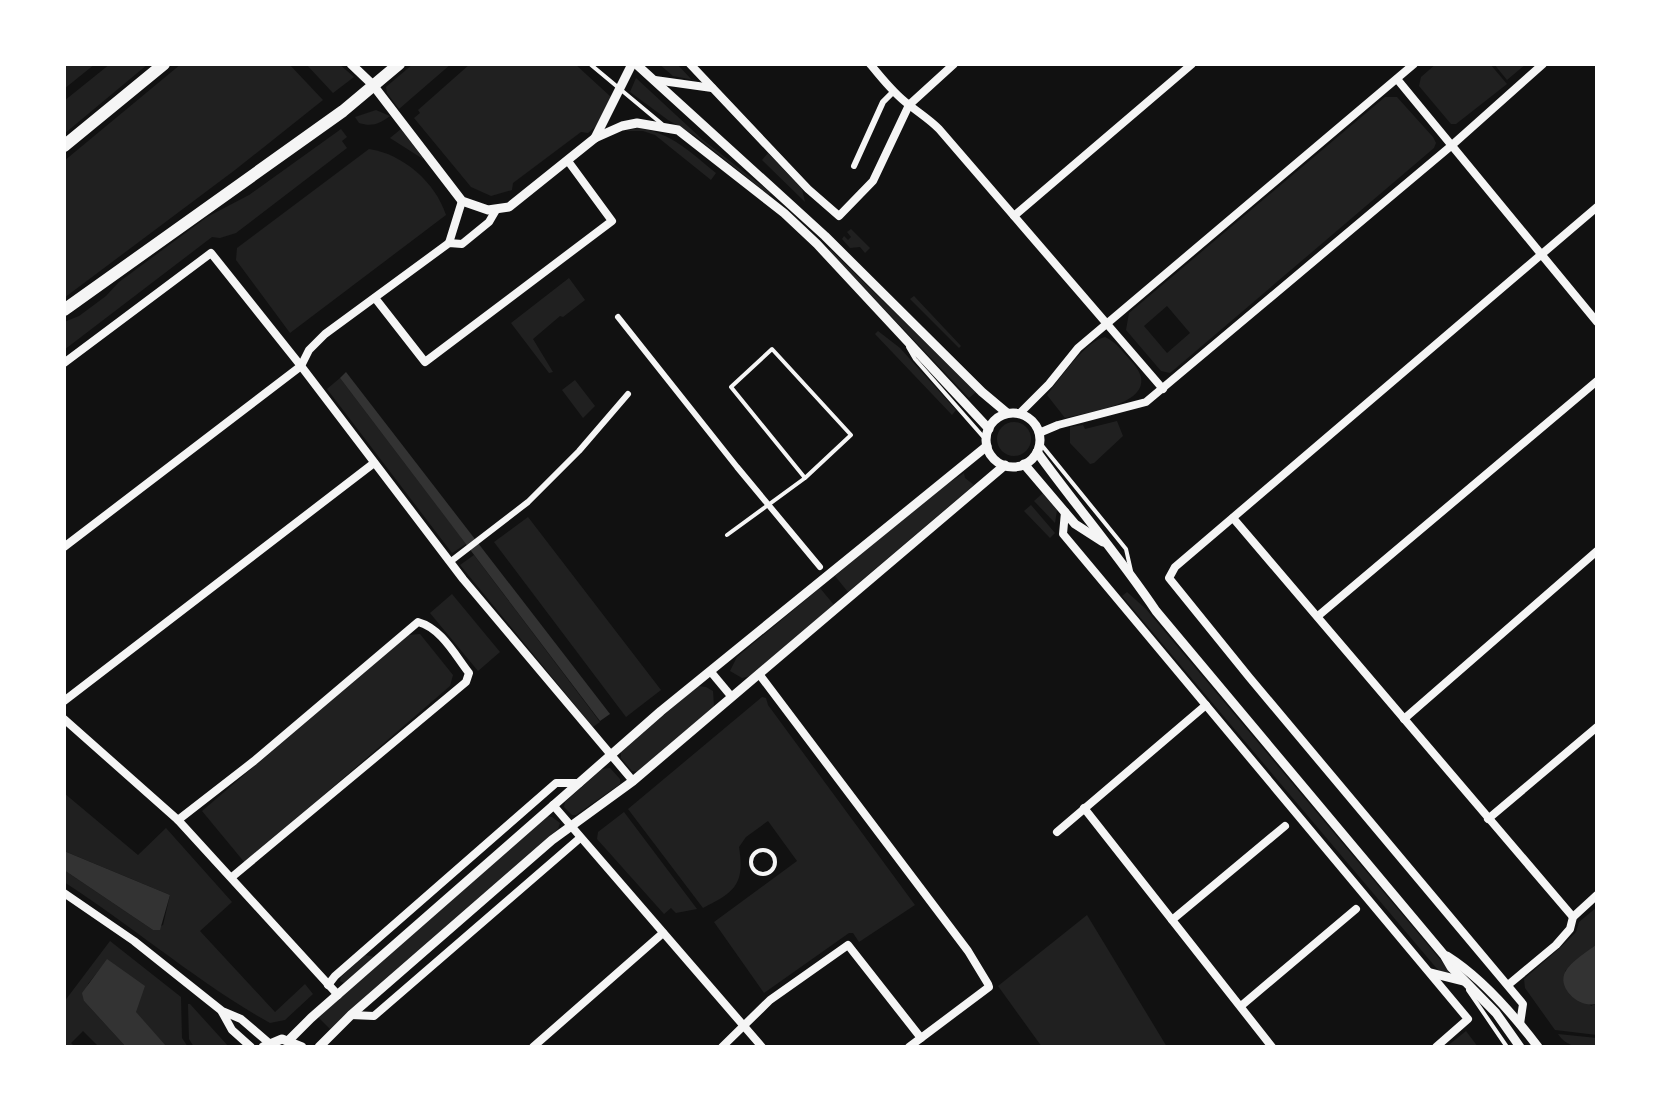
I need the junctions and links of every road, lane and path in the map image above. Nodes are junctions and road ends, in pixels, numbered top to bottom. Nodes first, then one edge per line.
1 (164, 64) edge
2 (351, 64) edge
3 (399, 64) edge
4 (590, 64) edge
5 (634, 64) edge
6 (690, 64) edge
7 (870, 64) edge
8 (954, 64) edge
9 (1192, 64) edge
10 (1414, 64) edge
11 (1543, 64) edge
12 (1397, 79) junction
13 (655, 80) junction
14 (373, 85) junction
15 (713, 88) junction
16 (619, 89) junction
17 (894, 91) junction
18 (909, 105) junction
19 (664, 126) junction
20 (595, 138) junction
21 (64, 146) edge
22 (1451, 146) junction
23 (568, 161) junction
24 (854, 166) dead end
25 (462, 201) junction
26 (1597, 207) edge
27 (496, 210) junction
28 (1014, 216) junction
29 (449, 243) junction
30 (1543, 254) junction
31 (375, 298) junction
32 (1593, 309) edge
33 (64, 310) edge
34 (618, 317) dead end
35 (1597, 322) edge
36 (1106, 323) junction
37 (899, 331) junction
38 (64, 363) edge
39 (301, 366) junction
40 (1597, 381) edge
41 (1163, 389) junction
42 (628, 394) dead end
43 (1007, 413) junction
44 (1020, 413) junction
45 (989, 429) junction
46 (987, 443) junction
47 (1039, 443) junction
48 (374, 463) junction
49 (1024, 464) junction
50 (1005, 465) junction
51 (805, 478) junction
52 (770, 505) junction
53 (1065, 512) junction
54 (1233, 518) junction
55 (727, 535) dead end
56 (1105, 544) junction
57 (64, 547) edge
58 (1597, 551) edge
59 (450, 562) junction
60 (820, 567) dead end
61 (1133, 577) junction
62 (1318, 616) junction
63 (711, 672) junction
64 (759, 674) junction
65 (731, 696) junction
66 (64, 701) edge
67 (1206, 705) junction
68 (64, 719) edge
69 (1404, 719) junction
70 (1597, 727) edge
71 (610, 756) junction
72 (633, 781) junction
73 (579, 783) junction
74 (553, 805) junction
75 (1084, 808) junction
76 (1488, 819) junction
77 (178, 820) junction
78 (571, 825) junction
79 (1285, 826) dead end
80 (1057, 832) dead end
81 (580, 838) junction
82 (759, 851) joint
83 (232, 877) junction
84 (64, 893) edge
85 (1597, 895) edge
86 (1356, 909) dead end
87 (1573, 917) junction
88 (1172, 920) junction
89 (663, 933) junction
90 (1444, 955) junction
91 (1431, 973) junction
92 (1463, 981) junction
93 (328, 985) junction
94 (1508, 985) junction
95 (338, 995) junction
96 (1241, 1006) junction
97 (222, 1011) junction
98 (351, 1015) junction
99 (1520, 1024) junction
100 (744, 1026) junction
101 (921, 1038) junction
102 (289, 1040) junction
103 (266, 1045) edge
104 (251, 1047) edge
105 (302, 1047) edge
106 (319, 1047) edge
107 (533, 1047) edge
108 (722, 1047) edge
109 (762, 1047) edge
110 (909, 1047) edge
111 (1272, 1047) edge
112 (1436, 1047) edge
113 (1507, 1047) edge
114 (1520, 1047) edge
115 (1538, 1047) edge

1 - 21 main road
2 - 14 street
3 - 14 main road
4 - 16 lane
5 - 13 street
5 - 16 street
6 - 15 street
7 - 17 street
8 - 18 street
9 - 28 street
10 - 12 street
11 - 22 street
12 - 22 street
12 - 36 street
13 - 15 street
13 - 43 street
14 - 25 street
14 - 33 main road
15 - 18 street
16 - 19 lane
16 - 20 street
17 - 18 street
17 - 24 street
18 - 28 street
19 - 20 street
19 - 37 street
20 - 23 street
22 - 30 street
22 - 41 street
23 - 27 street
23 - 31 street
25 - 27 street
25 - 29 street
26 - 30 street
27 - 29 street
28 - 36 street
29 - 31 street
30 - 32 street
30 - 54 street
31 - 39 street
32 - 35 street
34 - 52 street
36 - 41 street
36 - 44 street
37 - 45 street
37 - 46 lane
38 - 39 street
39 - 48 street
39 - 57 street
40 - 62 street
41 - 47 street
42 - 59 street
43 - 44 street
43 - 45 street
44 - 47 street
45 - 46 street
46 - 50 street
46 - 63 street
47 - 49 street
47 - 56 street
47 - 61 lane
48 - 59 street
48 - 66 street
49 - 50 street
49 - 53 street
50 - 64 street
51 - 51 lane
51 - 52 lane
52 - 55 lane
52 - 60 street
53 - 56 street
53 - 67 street
54 - 62 street
54 - 94 street
56 - 61 street
58 - 69 street
59 - 71 street
61 - 90 street
62 - 69 street
63 - 65 street
63 - 71 street
64 - 65 street
64 - 101 street
65 - 72 street
67 - 75 street
67 - 91 street
68 - 77 street
69 - 76 street
70 - 76 street
71 - 72 street
71 - 73 street
72 - 78 street
73 - 74 street
73 - 93 street
74 - 78 street
74 - 95 street
75 - 80 street
75 - 88 street
76 - 87 street
77 - 83 street
77 - 83 street
78 - 81 street
78 - 98 street
79 - 88 street
81 - 89 street
81 - 98 street
82 - 82 lane
83 - 93 street
84 - 97 street
85 - 87 street
86 - 96 street
87 - 94 street
88 - 96 street
89 - 100 street
89 - 107 street
90 - 92 street
90 - 99 street
91 - 92 street
91 - 112 street
92 - 113 lane
92 - 114 street
93 - 95 street
94 - 99 street
95 - 102 street
96 - 111 street
97 - 103 street
97 - 104 street
98 - 106 street
99 - 115 street
100 - 101 street
100 - 108 street
100 - 109 street
101 - 110 street
102 - 103 street
102 - 105 street

